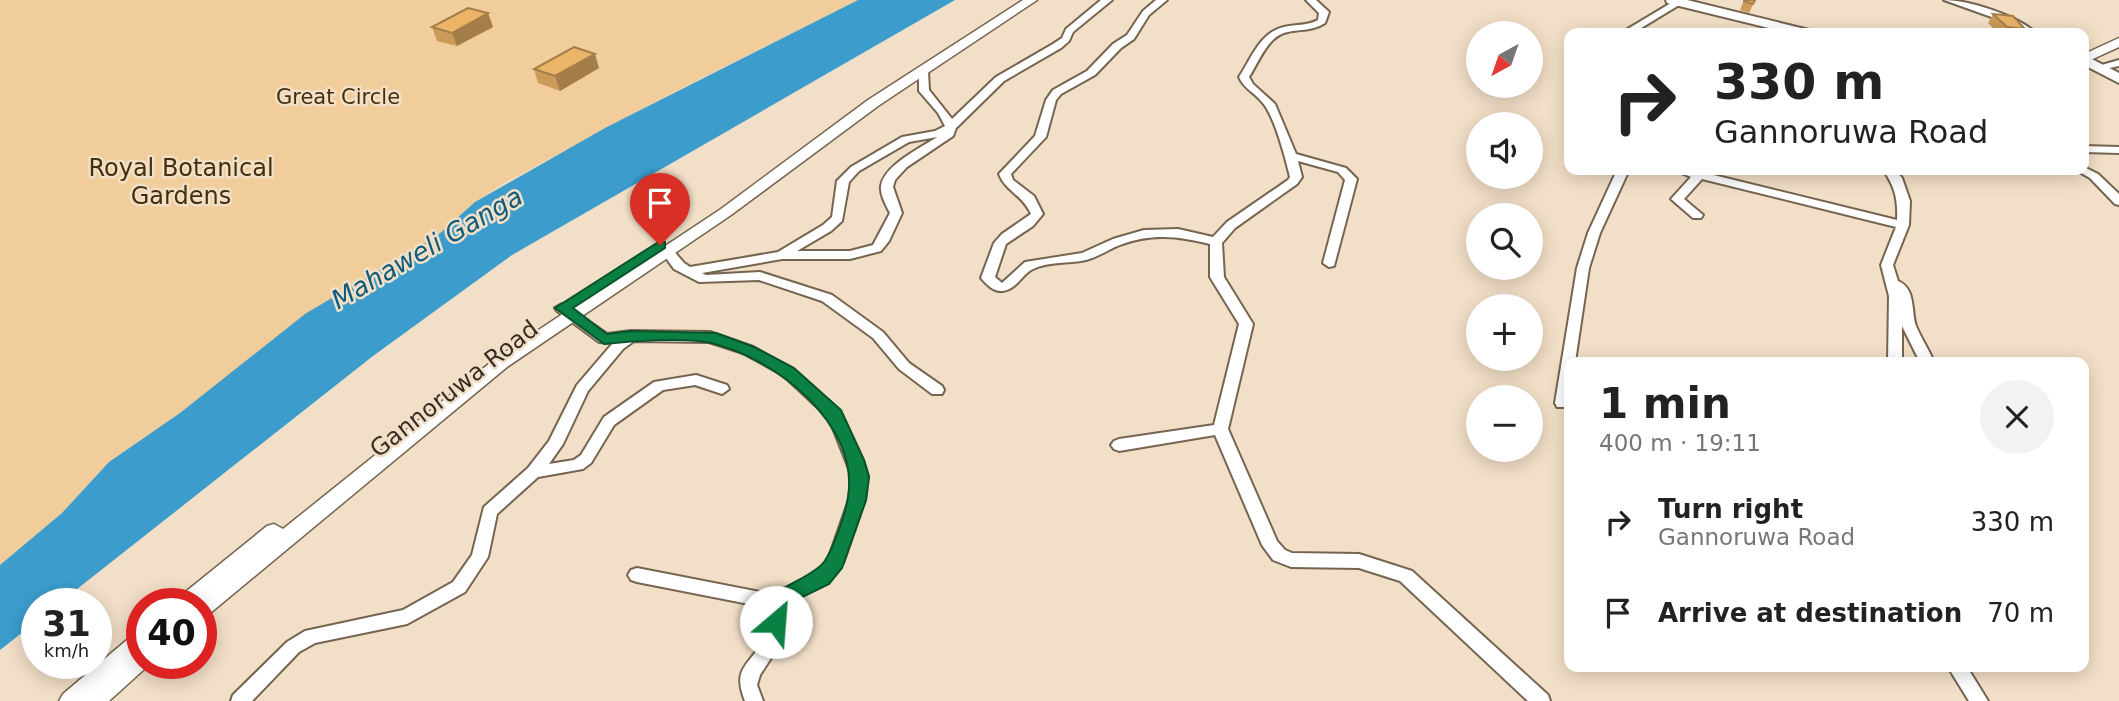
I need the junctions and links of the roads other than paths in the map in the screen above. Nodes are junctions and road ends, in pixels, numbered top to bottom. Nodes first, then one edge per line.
1 (1031, 0) edge
2 (1107, 0) edge
3 (1162, 0) edge
4 (1311, 0) edge
5 (1948, 0) edge
6 (1680, 1) edge
7 (1634, 28) edge
8 (1785, 28) edge
9 (2024, 28) edge
10 (981, 31) junction
11 (2119, 42) edge
12 (2089, 57) edge
13 (2089, 62) edge
14 (2119, 63) edge
15 (2100, 67) junction
16 (923, 72) junction
17 (2119, 79) edge
18 (951, 127) junction
19 (2089, 149) edge
20 (2119, 150) edge
21 (1292, 156) junction
22 (2089, 174) edge
23 (1621, 175) edge
24 (1696, 175) edge
25 (1893, 175) edge
26 (1699, 176) junction
27 (752, 187) junction
28 (2119, 201) edge
29 (1697, 215) dead end
30 (1903, 225) junction
31 (1216, 242) junction
32 (667, 251) junction
33 (782, 255) junction
34 (1890, 261) junction
35 (1329, 263) dead end
36 (688, 271) junction
37 (566, 311) junction
38 (631, 336) junction
39 (1570, 357) edge
40 (1895, 357) edge
41 (1925, 357) edge
42 (722, 389) dead end
43 (937, 390) dead end
44 (1564, 396) edge
45 (1563, 403) dead end
46 (1220, 429) junction
47 (1119, 445) dead end
48 (534, 472) junction
49 (637, 575) dead end
50 (206, 588) edge
51 (217, 595) edge
52 (779, 603) junction
53 (126, 655) edge
54 (126, 672) edge
55 (1960, 672) edge
56 (71, 701) edge
57 (92, 701) edge
58 (240, 701) edge
59 (754, 701) edge
60 (1541, 701) edge
61 (1979, 701) edge

1 - 10 main road, Gannoruwa Road
2 - 18 street
3 - 31 street
4 - 21 street
5 - 9 street
6 - 7 street
6 - 8 highway
10 - 16 main road, Gannoruwa Road
10 - 27 main road, Gannoruwa Road
11 - 12 main road
13 - 15 highway
14 - 15 street
15 - 17 highway
16 - 18 street
16 - 27 main road, Gannoruwa Road
18 - 33 street
18 - 33 street
19 - 20 street
21 - 31 street
21 - 35 street
22 - 28 street
23 - 39 street
24 - 26 street
25 - 30 street
26 - 29 street
26 - 30 street
27 - 32 main road, Gannoruwa Road
27 - 37 main road, Gannoruwa Road
30 - 34 street
31 - 46 street
32 - 36 street
32 - 37 main road, Gannoruwa Road
33 - 36 street
34 - 40 street
34 - 41 street
36 - 43 street
37 - 38 street
37 - 50 main road, Gannoruwa Road
37 - 51 main road, Gannoruwa Road
38 - 48 street
38 - 52 street
42 - 48 street
44 - 45 street
46 - 47 street
46 - 60 street
48 - 58 street
49 - 52 street
52 - 59 street
53 - 56 main road
54 - 57 main road
55 - 61 street

